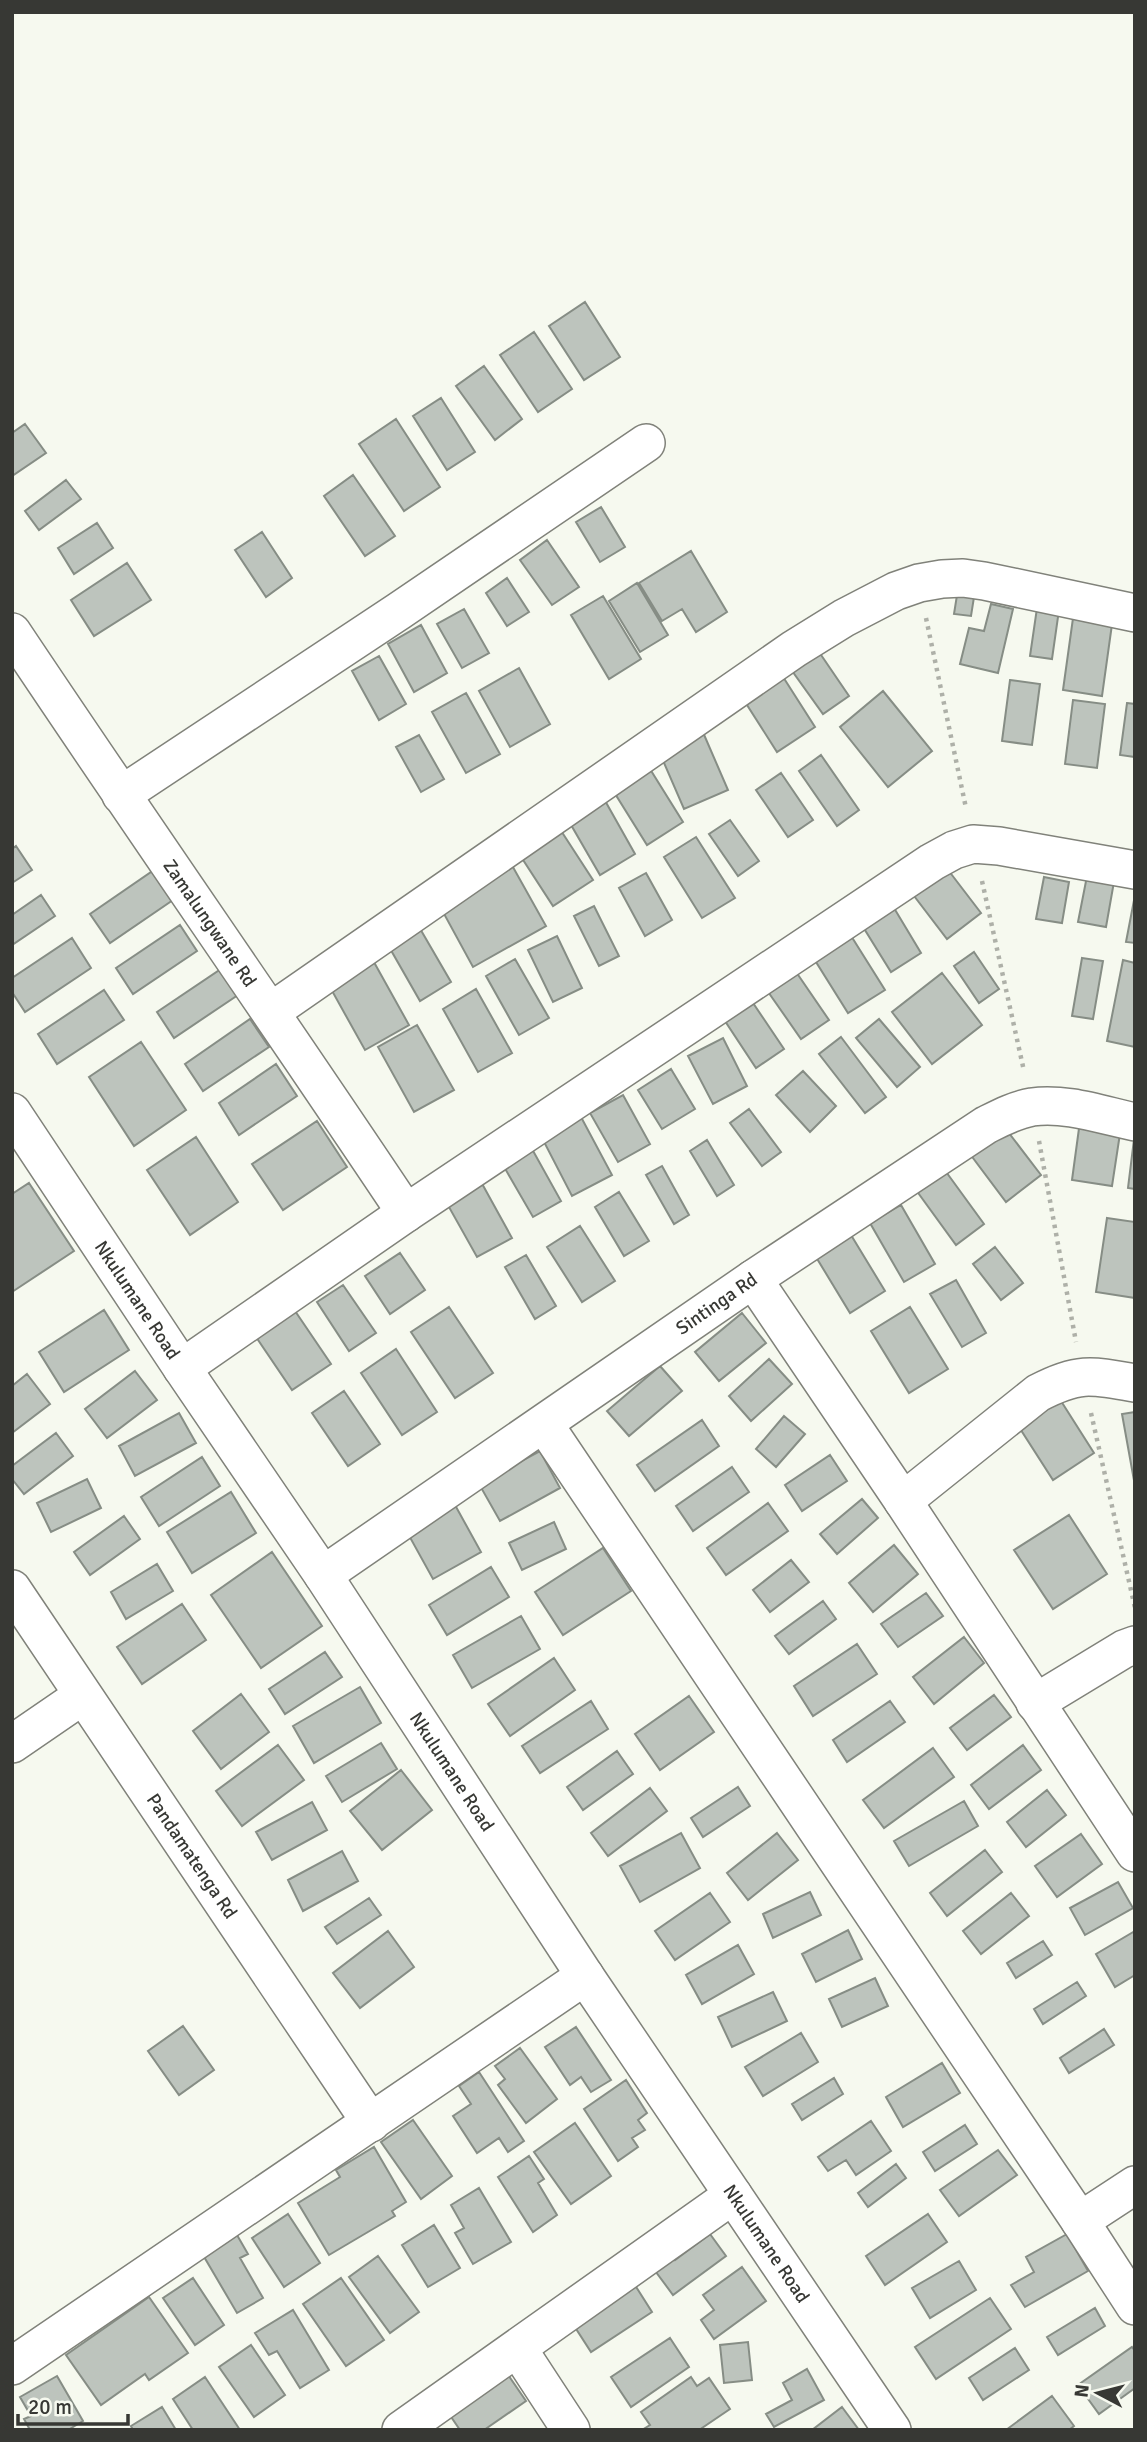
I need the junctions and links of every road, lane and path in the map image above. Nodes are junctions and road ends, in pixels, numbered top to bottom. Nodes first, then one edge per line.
1 (646, 443) dead end
2 (1135, 613) edge
3 (12, 632) edge
4 (121, 795) junction
5 (1135, 870) edge
6 (272, 1012) junction
7 (12, 1112) edge
8 (1135, 1122) edge
9 (406, 1213) junction
10 (753, 1279) junction
11 (182, 1368) junction
12 (1135, 1383) edge
13 (544, 1424) junction
14 (903, 1502) junction
15 (323, 1575) junction
16 (12, 1590) edge
17 (1135, 1645) edge
18 (82, 1696) junction
19 (1035, 1703) junction
20 (12, 1744) edge
21 (1135, 1853) edge
22 (585, 1976) junction
23 (371, 2123) junction
24 (1135, 2185) edge
25 (733, 2195) junction
26 (1080, 2221) junction
27 (1135, 2306) edge
28 (518, 2349) junction
29 (12, 2366) edge
30 (401, 2430) edge
31 (572, 2430) edge
32 (892, 2430) edge

1 - 4 street
2 - 6 street
3 - 4 street, Zamalungwane Rd
4 - 6 street, Zamalungwane Rd
5 - 9 street
6 - 9 street, Zamalungwane Rd
7 - 11 street, Nkulumane Road
8 - 10 street, Sintinga Rd
9 - 11 street
10 - 13 street, Sintinga Rd
10 - 14 street
11 - 15 street, Nkulumane Road
12 - 14 street
13 - 15 street, Sintinga Rd
13 - 26 street
14 - 19 street
15 - 22 street, Nkulumane Road
16 - 18 street, Pandamatenga Rd
17 - 19 street
18 - 20 street
18 - 23 street, Pandamatenga Rd
19 - 21 street
22 - 23 street
22 - 25 street, Nkulumane Road
23 - 29 street
24 - 26 street
25 - 28 street
25 - 32 street, Nkulumane Road
26 - 27 street
28 - 30 street
28 - 31 street

